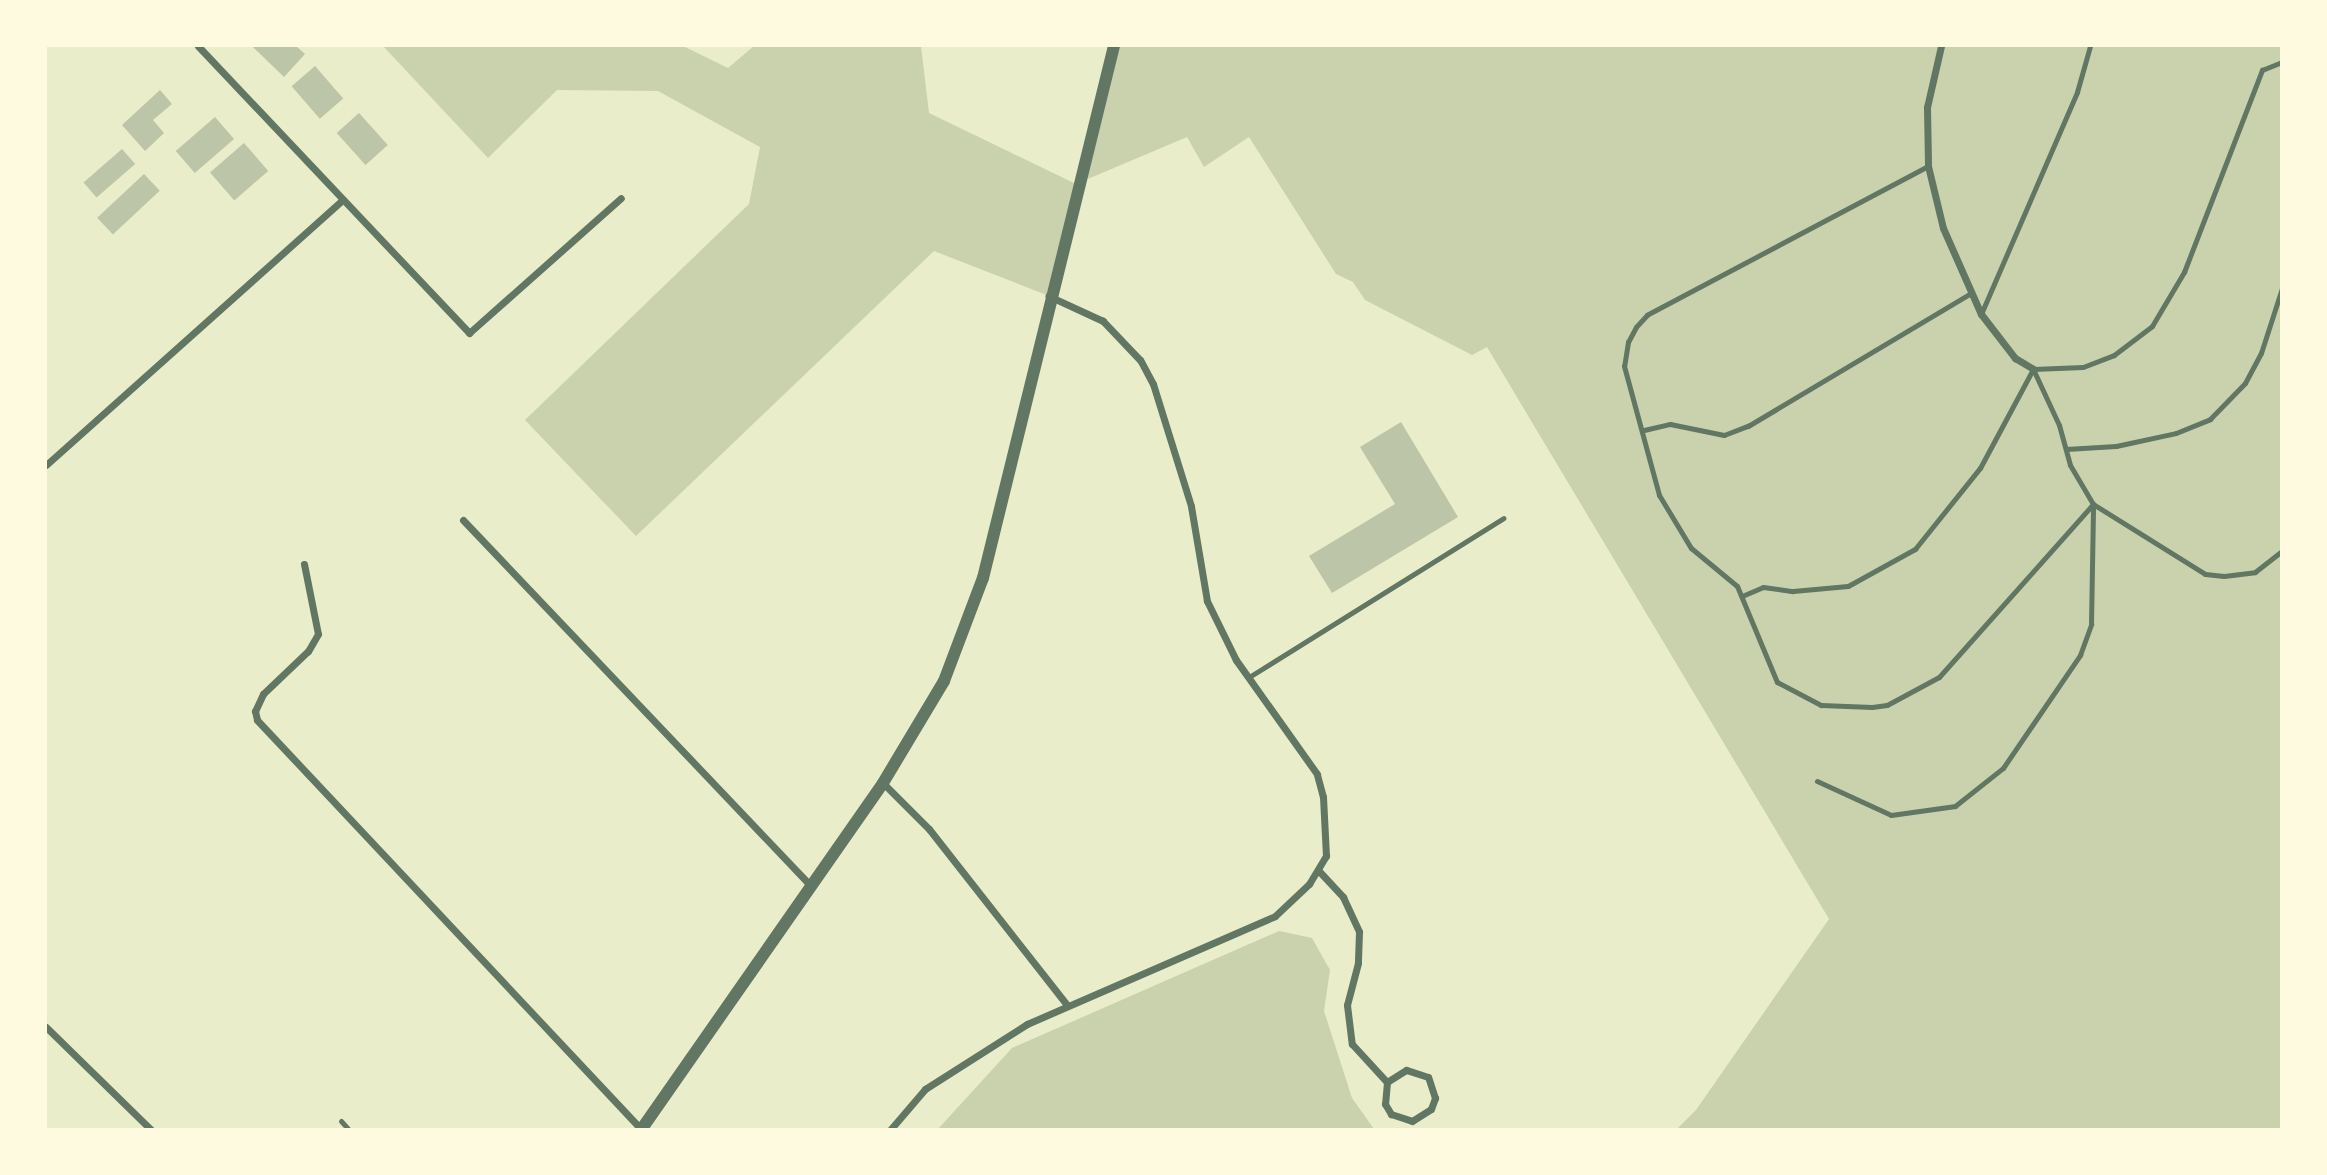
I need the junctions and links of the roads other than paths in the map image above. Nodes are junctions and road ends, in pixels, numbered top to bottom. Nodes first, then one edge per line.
1 (198, 46) edge
2 (1114, 46) edge
3 (1941, 46) edge
4 (2090, 46) edge
5 (2281, 62) edge
6 (1928, 166) junction
7 (621, 198) dead end
8 (342, 200) junction
9 (2281, 288) edge
10 (1969, 294) junction
11 (1049, 296) junction
12 (1981, 314) junction
13 (2033, 369) junction
14 (1644, 430) junction
15 (2066, 449) junction
16 (46, 465) edge
17 (2093, 504) junction
18 (1503, 518) dead end
19 (463, 520) dead end
20 (2281, 551) edge
21 (304, 564) dead end
22 (1742, 596) junction
23 (1249, 677) junction
24 (1817, 781) dead end
25 (883, 783) junction
26 (1318, 870) junction
27 (810, 885) junction
28 (1068, 1005) junction
29 (46, 1027) edge
30 (1387, 1082) junction
31 (341, 1121) dead end
32 (151, 1129) edge
33 (349, 1129) edge
34 (641, 1129) edge
35 (890, 1129) edge

1 - 8 street
2 - 11 street
3 - 6 street
4 - 12 lane
5 - 13 lane
6 - 10 street
6 - 14 lane
7 - 8 street
8 - 16 street
9 - 15 lane
10 - 12 street
10 - 14 lane
11 - 23 street
11 - 25 street
12 - 13 street
13 - 15 lane
13 - 22 lane
14 - 22 lane
15 - 17 lane
17 - 20 lane
17 - 22 lane
17 - 24 lane
18 - 23 lane
19 - 27 street
21 - 34 street
23 - 26 street
25 - 27 street
25 - 28 street
26 - 28 street
26 - 30 street
27 - 34 street
28 - 35 street
29 - 32 street
30 - 30 street
31 - 33 lane

